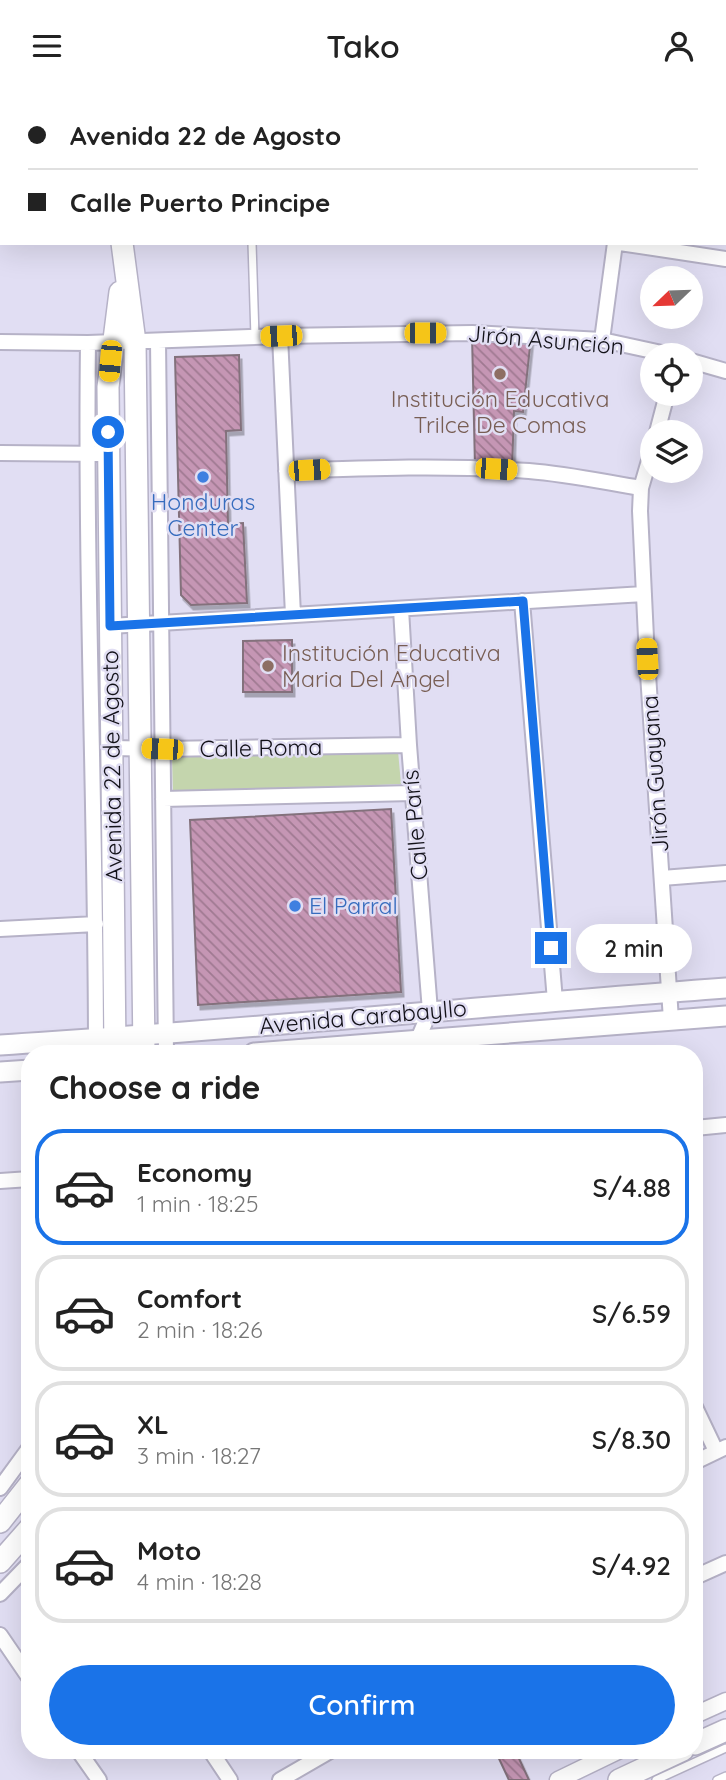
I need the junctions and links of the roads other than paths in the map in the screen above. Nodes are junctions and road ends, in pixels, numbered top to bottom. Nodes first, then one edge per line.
1 (122, 245) edge
2 (252, 245) edge
3 (618, 245) edge
4 (632, 245) edge
5 (726, 259) edge
6 (124, 269) junction
7 (281, 336) junction
8 (255, 337) junction
9 (601, 340) junction
10 (158, 341) junction
11 (0, 342) edge
12 (112, 342) junction
13 (135, 342) junction
14 (88, 343) junction
15 (640, 348) edge
16 (703, 364) edge
17 (726, 371) edge
18 (0, 453) edge
19 (87, 454) junction
20 (109, 454) junction
21 (286, 471) junction
22 (643, 483) edge
23 (642, 488) junction
24 (644, 594) junction
25 (523, 601) junction
26 (401, 609) junction
27 (293, 615) junction
28 (149, 624) junction
29 (110, 626) junction
30 (409, 745) junction
31 (113, 748) junction
32 (140, 749) junction
33 (162, 749) junction
34 (413, 793) junction
35 (163, 799) junction
36 (726, 873) edge
37 (662, 878) junction
38 (96, 925) junction
39 (0, 929) edge
40 (726, 988) edge
41 (669, 992) junction
42 (555, 1001) junction
43 (430, 1011) junction
44 (726, 1016) edge
45 (671, 1020) junction
46 (418, 1039) junction
47 (167, 1044) edge
48 (0, 1045) edge
49 (21, 1045) edge
50 (106, 1045) edge
51 (106, 1045) edge
52 (143, 1045) edge
53 (348, 1045) edge
54 (21, 1071) edge
55 (0, 1072) edge
56 (726, 1125) edge
57 (703, 1127) edge
58 (21, 1180) edge
59 (0, 1181) edge
60 (703, 1420) edge
61 (721, 1449) edge
62 (703, 1458) edge
63 (21, 1459) edge
64 (0, 1488) edge
65 (21, 1495) edge
66 (0, 1522) edge
67 (21, 1538) edge
68 (0, 1562) edge
69 (726, 1563) edge
70 (21, 1572) edge
71 (703, 1573) edge
72 (0, 1594) edge
73 (0, 1635) edge
74 (21, 1666) edge
75 (726, 1701) edge
76 (703, 1711) edge
77 (726, 1730) edge
78 (703, 1740) edge
79 (726, 1748) edge
80 (84, 1759) edge
81 (216, 1759) edge
82 (316, 1759) edge
83 (601, 1759) edge
84 (664, 1759) edge
85 (702, 1759) edge
86 (703, 1759) edge
87 (726, 1776) edge
88 (99, 1780) edge
89 (230, 1780) edge
90 (280, 1780) edge
91 (558, 1780) edge
92 (619, 1780) edge
93 (656, 1780) edge
94 (717, 1780) edge

1 - 6 main road, Avenida 22 de Agosto
2 - 8 lane
3 - 9 street
4 - 5 street
6 - 12 main road, Avenida 22 de Agosto
6 - 13 main road, Avenida 22 de Agosto
7 - 8 street, Jirón Asunción
7 - 9 street, Jirón Asunción
7 - 21 street
8 - 10 street, Jirón Asunción
9 - 15 street, Jirón Asunción
10 - 13 street, Jirón Asunción
10 - 28 street, Avenida 22 de Agosto
11 - 14 street, Jirón Asunción
12 - 13 street, Jirón Asunción
12 - 14 street, Jirón Asunción
12 - 20 main road, Avenida 22 de Agosto
13 - 28 main road, Avenida 22 de Agosto
14 - 19 street, Avenida 22 de Agosto
16 - 17 street
18 - 19 street
19 - 20 street
19 - 38 street, Avenida 22 de Agosto
20 - 29 main road, Avenida 22 de Agosto
21 - 23 street
21 - 27 street
22 - 23 street, Jirón Guayana
23 - 24 street, Jirón Guayana
24 - 25 street
24 - 37 street, Jirón Guayana
25 - 26 street
25 - 42 street
26 - 27 street
26 - 30 street, Calle París
27 - 28 street
28 - 29 street
28 - 32 main road, Avenida 22 de Agosto
28 - 33 street, Avenida 22 de Agosto
29 - 31 main road, Avenida 22 de Agosto
30 - 33 street, Calle Roma
30 - 34 street, Calle París
31 - 32 street, Calle Roma
31 - 51 main road, Avenida 22 de Agosto
32 - 33 street, Calle Roma
32 - 52 main road, Avenida 22 de Agosto
33 - 35 street, Avenida 22 de Agosto
34 - 35 street
34 - 43 street, Calle París
35 - 47 street, Avenida 22 de Agosto
36 - 37 street
37 - 41 street, Jirón Guayana
38 - 39 street
38 - 50 street, Avenida 22 de Agosto
40 - 41 main road, Avenida Carabayllo
41 - 42 main road, Avenida Carabayllo
41 - 45 street, Jirón Guayana
42 - 43 main road, Avenida Carabayllo
43 - 46 street, Calle París
43 - 47 main road, Avenida Carabayllo
44 - 45 main road, Avenida Carabayllo
45 - 46 main road, Avenida Carabayllo
46 - 53 main road, Avenida Carabayllo
47 - 52 main road, Avenida Carabayllo
48 - 49 main road, Avenida Carabayllo
54 - 55 main road
56 - 57 street
58 - 59 street
60 - 61 street
61 - 62 street
63 - 64 street
65 - 66 main road
67 - 68 main road
69 - 71 street
70 - 72 street
73 - 74 street
75 - 76 street
77 - 78 main road
79 - 86 lane
80 - 88 street
81 - 89 street
82 - 90 street
83 - 91 street
84 - 92 main road
85 - 93 lane
87 - 94 lane

